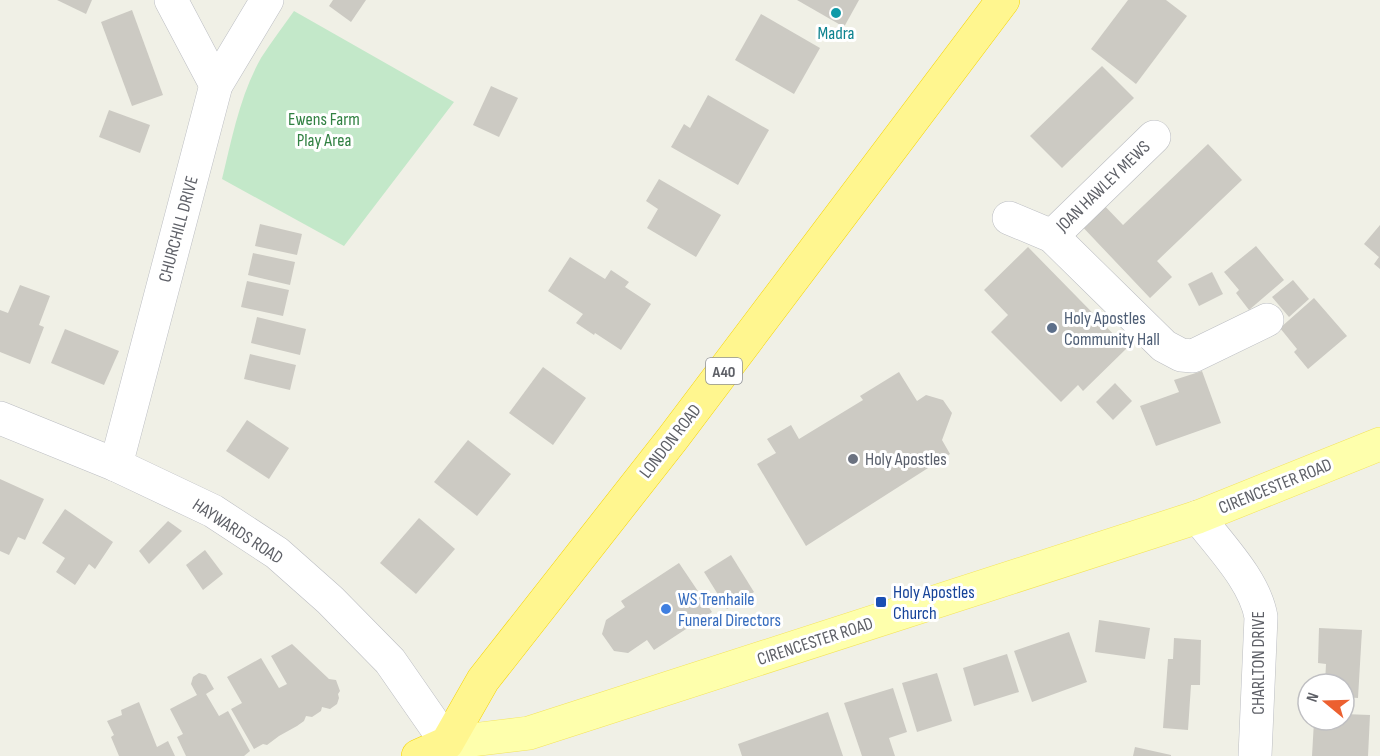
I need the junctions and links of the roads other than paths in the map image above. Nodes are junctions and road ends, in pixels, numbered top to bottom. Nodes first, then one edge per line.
1 (171, 0) edge
2 (267, 0) edge
3 (1003, 0) edge
4 (216, 85) junction
5 (1154, 136) dead end
6 (1009, 218) dead end
7 (1052, 236) junction
8 (1267, 320) dead end
9 (0, 418) edge
10 (1380, 444) edge
11 (116, 465) junction
12 (1198, 517) junction
13 (432, 749) edge
14 (1255, 756) edge

1 - 4 street
2 - 4 street, CHURCHILL DRIVE
3 - 13 highway, LONDON ROAD / A40
4 - 11 street, CHURCHILL DRIVE
5 - 7 street, JOAN HAWLEY MEWS
6 - 7 street
7 - 8 street
9 - 11 street, HAYWARDS ROAD
10 - 12 main road, CIRENCESTER ROAD
11 - 13 street, HAYWARDS ROAD
12 - 13 main road, CIRENCESTER ROAD
12 - 14 street, CHARLTON DRIVE

